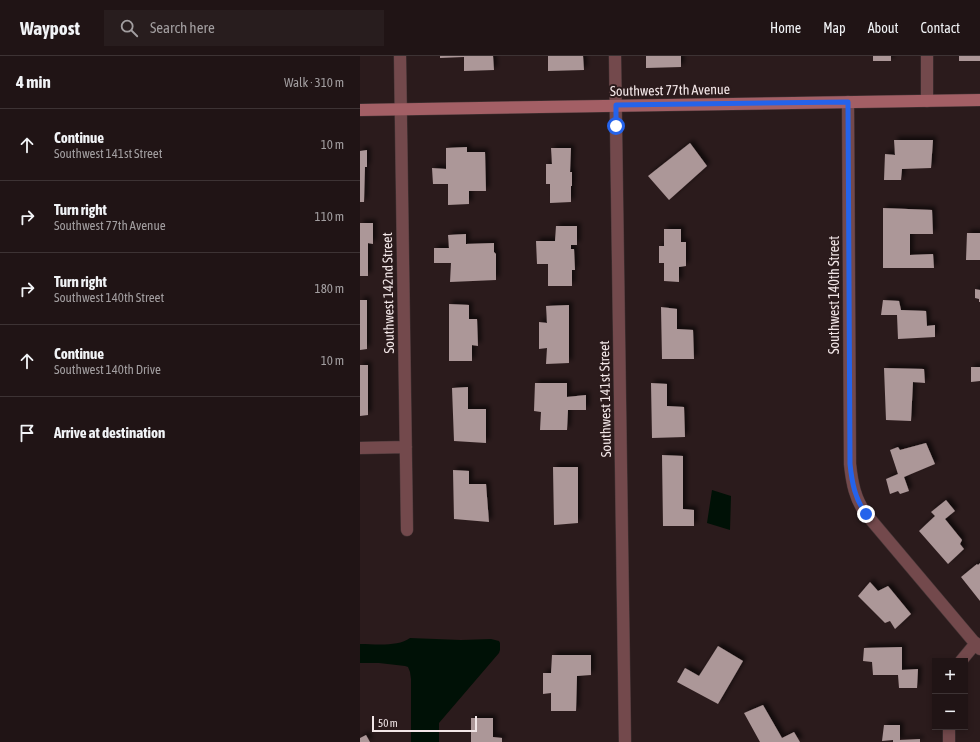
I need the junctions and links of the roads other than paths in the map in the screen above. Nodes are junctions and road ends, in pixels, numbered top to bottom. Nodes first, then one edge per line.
1 (400, 56) edge
2 (615, 56) edge
3 (927, 56) edge
4 (980, 100) edge
5 (927, 101) junction
6 (848, 102) junction
7 (616, 105) junction
8 (360, 110) edge
9 (401, 110) junction
10 (406, 447) junction
11 (360, 448) edge
12 (407, 530) dead end
13 (978, 646) edge
14 (964, 658) edge
15 (949, 730) edge
16 (625, 742) edge
17 (949, 742) edge

1 - 9 street, Southwest 142nd Street
2 - 7 street, Southwest 141st Street
3 - 5 street
4 - 5 street, Southwest 77th Avenue
5 - 6 street, Southwest 77th Avenue
6 - 7 street, Southwest 77th Avenue
6 - 13 street, Southwest 140th Street
7 - 9 street, Southwest 77th Avenue
7 - 16 street, Southwest 141st Street
8 - 9 street, Southwest 77th Avenue
9 - 10 street, Southwest 142nd Street
10 - 11 street
10 - 12 street, Southwest 142nd Street
13 - 14 street
15 - 17 street

